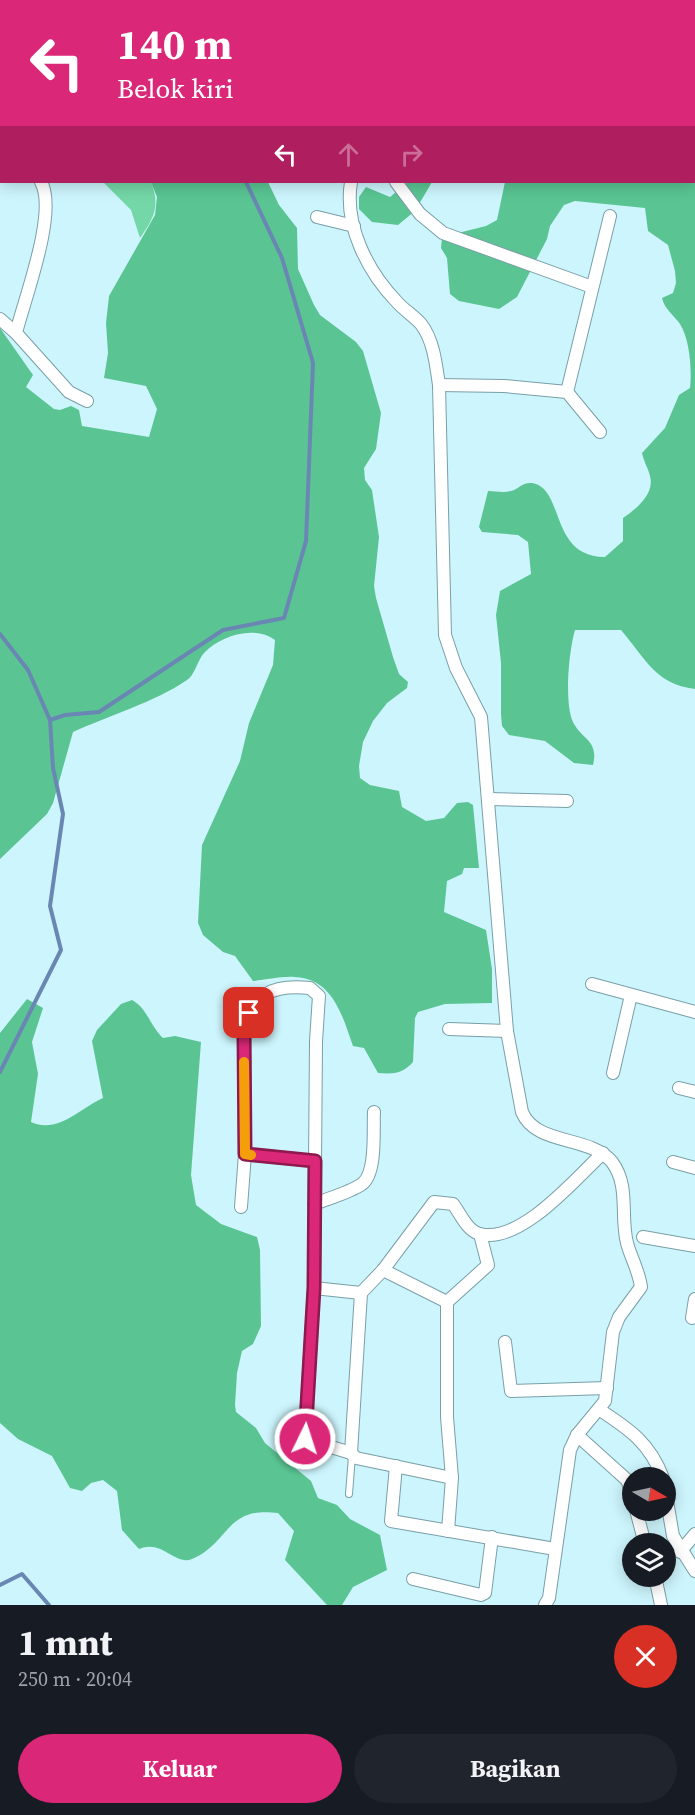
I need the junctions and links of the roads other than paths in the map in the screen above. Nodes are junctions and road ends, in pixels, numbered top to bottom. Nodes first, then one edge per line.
1 (40, 183) edge
2 (351, 183) edge
3 (397, 183) edge
4 (610, 216) dead end
5 (317, 217) dead end
6 (354, 226) junction
7 (592, 287) junction
8 (0, 319) edge
9 (16, 333) junction
10 (439, 385) junction
11 (567, 392) junction
12 (87, 400) dead end
13 (600, 432) dead end
14 (488, 799) junction
15 (567, 801) dead end
16 (592, 984) dead end
17 (631, 995) junction
18 (695, 1012) edge
19 (450, 1029) dead end
20 (507, 1031) junction
21 (613, 1073) dead end
22 (679, 1088) dead end
23 (695, 1092) edge
24 (374, 1112) dead end
25 (603, 1153) junction
26 (245, 1154) junction
27 (315, 1161) junction
28 (672, 1162) dead end
29 (695, 1168) edge
30 (314, 1204) junction
31 (241, 1207) dead end
32 (480, 1234) junction
33 (644, 1237) dead end
34 (695, 1246) edge
35 (383, 1270) junction
36 (314, 1288) junction
37 (361, 1293) junction
38 (695, 1299) edge
39 (447, 1302) junction
40 (692, 1318) dead end
41 (505, 1342) dead end
42 (607, 1388) junction
43 (600, 1410) junction
44 (577, 1435) junction
45 (352, 1454) junction
46 (396, 1466) junction
47 (659, 1467) edge
48 (622, 1475) edge
49 (452, 1478) junction
50 (349, 1494) dead end
51 (670, 1521) edge
52 (448, 1531) junction
53 (695, 1534) edge
54 (492, 1537) junction
55 (555, 1549) junction
56 (680, 1551) junction
57 (695, 1571) edge
58 (413, 1578) dead end
59 (658, 1587) edge
60 (545, 1605) edge
61 (661, 1605) edge

1 - 9 street
2 - 6 street
3 - 7 street
4 - 7 street
5 - 6 street
6 - 10 street
7 - 11 street
8 - 9 street
9 - 12 street
10 - 11 street
10 - 14 street
11 - 13 street
14 - 15 street
14 - 20 street
16 - 17 street
17 - 18 street
17 - 21 street
19 - 20 street
20 - 25 street
22 - 23 street
24 - 30 street
25 - 32 street
25 - 42 street
26 - 27 street
26 - 27 street
26 - 31 street
27 - 30 street
28 - 29 street
30 - 36 street
32 - 35 street
32 - 39 street
33 - 34 street
35 - 37 street
35 - 39 street
36 - 37 street
36 - 45 street
37 - 45 street
38 - 40 street
39 - 49 street
41 - 42 street
42 - 43 street
43 - 44 street
43 - 47 street
44 - 48 street
44 - 55 street
45 - 46 street
45 - 50 lane
46 - 49 street
46 - 52 street
49 - 52 street
51 - 56 street
52 - 54 street
53 - 56 street
54 - 55 street
54 - 58 street
55 - 60 street
56 - 57 street
59 - 61 street

